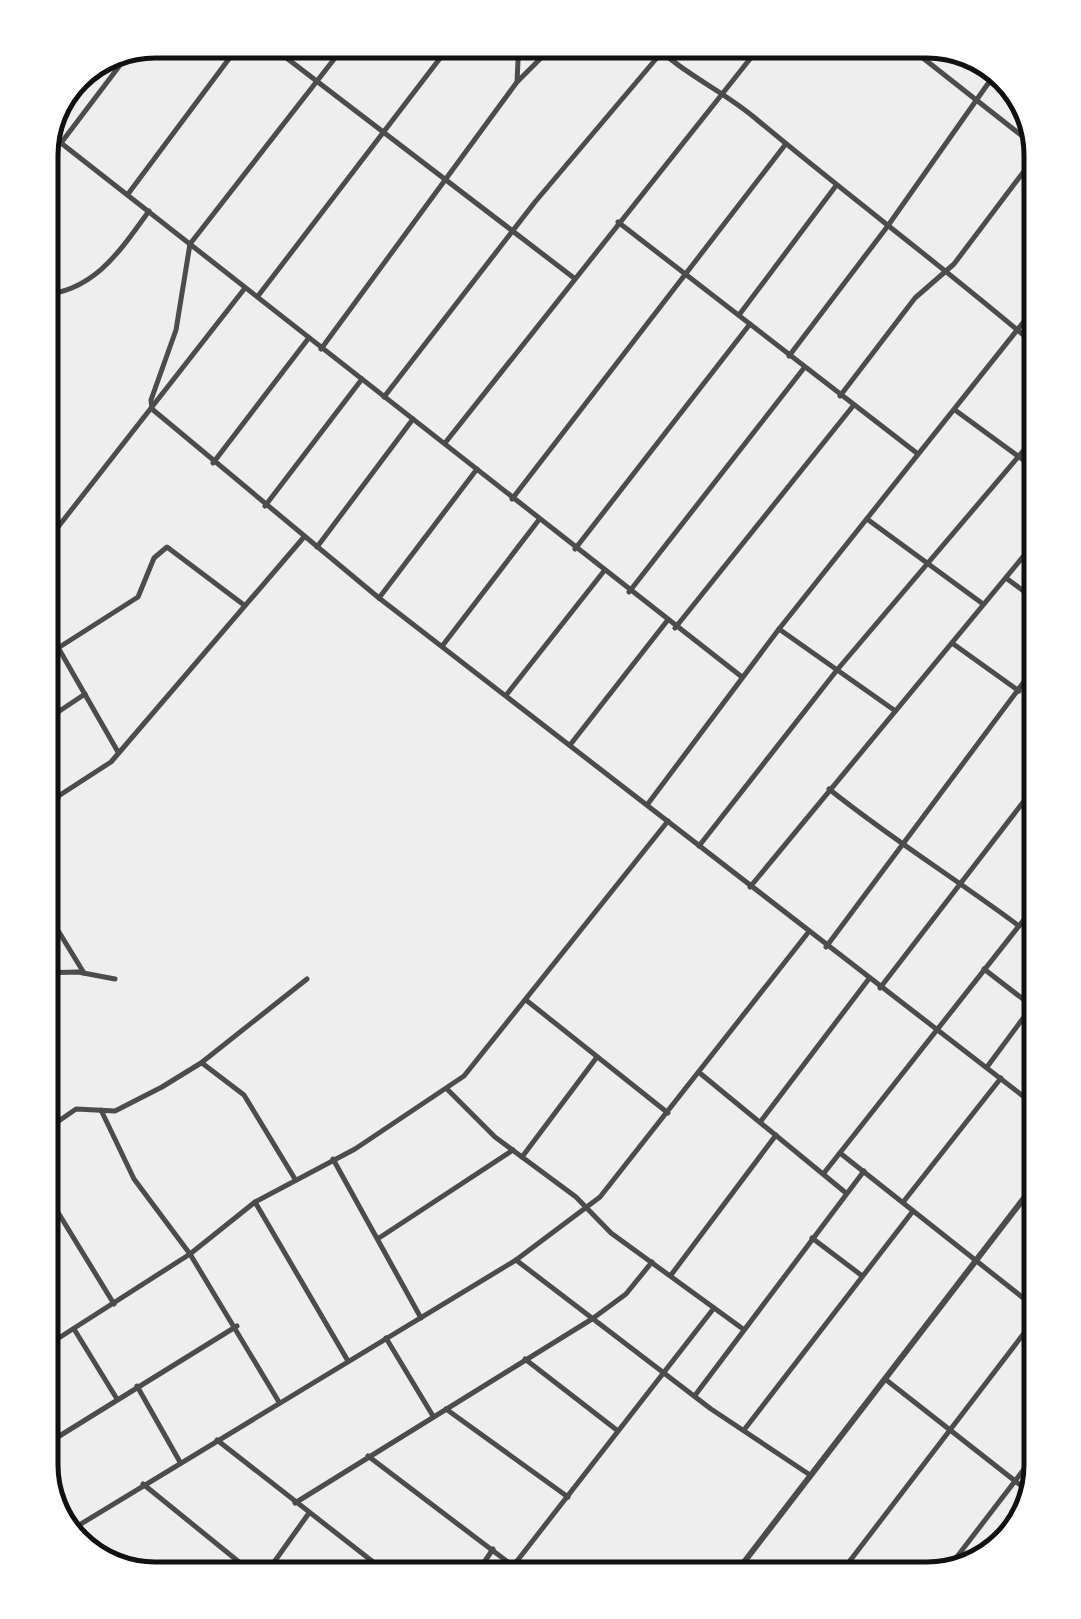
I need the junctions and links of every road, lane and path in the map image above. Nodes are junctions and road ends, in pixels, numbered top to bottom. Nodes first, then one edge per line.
1 (230, 58) edge
2 (288, 58) edge
3 (334, 58) edge
4 (440, 58) edge
5 (519, 58) edge
6 (541, 58) edge
7 (658, 58) edge
8 (669, 58) edge
9 (750, 58) edge
10 (923, 58) edge
11 (121, 64) edge
12 (318, 80) junction
13 (990, 80) edge
14 (518, 82) junction
15 (723, 94) junction
16 (975, 100) junction
17 (383, 132) junction
18 (1022, 136) edge
19 (60, 143) joint
20 (785, 145) junction
21 (1024, 170) edge
22 (446, 182) junction
23 (834, 187) junction
24 (128, 195) junction
25 (149, 210) junction
26 (618, 222) junction
27 (887, 227) junction
28 (514, 230) junction
29 (190, 244) junction
30 (945, 270) junction
31 (686, 275) junction
32 (574, 278) junction
33 (246, 288) junction
34 (58, 292) edge
35 (258, 296) junction
36 (739, 315) junction
37 (1024, 323) edge
38 (750, 324) junction
39 (1018, 331) junction
40 (1024, 336) edge
41 (308, 339) junction
42 (321, 348) junction
43 (789, 356) junction
44 (804, 368) junction
45 (362, 379) junction
46 (840, 396) junction
47 (384, 397) junction
48 (853, 406) junction
49 (152, 409) junction
50 (955, 410) junction
51 (413, 419) junction
52 (445, 443) junction
53 (1024, 450) edge
54 (918, 454) junction
55 (1018, 457) junction
56 (1024, 461) edge
57 (213, 463) junction
58 (478, 469) junction
59 (512, 498) junction
60 (265, 506) junction
61 (867, 519) junction
62 (538, 521) junction
63 (58, 527) edge
64 (304, 537) junction
65 (317, 547) junction
66 (575, 549) junction
67 (1024, 556) edge
68 (930, 562) junction
69 (604, 571) junction
70 (1006, 578) junction
71 (1024, 591) edge
72 (629, 592) junction
73 (379, 598) junction
74 (244, 604) junction
75 (984, 604) junction
76 (667, 622) junction
77 (676, 628) junction
78 (779, 629) junction
79 (952, 642) junction
80 (443, 645) junction
81 (58, 648) joint
82 (838, 670) junction
83 (742, 678) junction
84 (1024, 683) edge
85 (1019, 690) junction
86 (84, 694) junction
87 (506, 696) junction
88 (894, 710) junction
89 (58, 712) edge
90 (570, 746) junction
91 (119, 754) junction
92 (828, 789) junction
93 (58, 798) edge
94 (1024, 801) edge
95 (647, 804) junction
96 (668, 821) junction
97 (898, 844) junction
98 (699, 846) junction
99 (961, 882) junction
100 (750, 887) junction
101 (1024, 920) edge
102 (1019, 926) junction
103 (58, 930) edge
104 (808, 933) junction
105 (826, 947) junction
106 (984, 969) junction
107 (58, 973) edge
108 (84, 973) junction
109 (115, 979) dead end
110 (307, 979) dead end
111 (869, 979) junction
112 (880, 988) junction
113 (526, 1000) junction
114 (1024, 1000) edge
115 (1024, 1016) edge
116 (936, 1028) junction
117 (597, 1058) junction
118 (201, 1063) junction
119 (987, 1068) junction
120 (700, 1074) junction
121 (1001, 1078) junction
122 (448, 1090) junction
123 (1024, 1096) edge
124 (101, 1110) junction
125 (668, 1113) junction
126 (761, 1120) junction
127 (58, 1122) edge
128 (776, 1135) junction
129 (513, 1150) junction
130 (840, 1153) junction
131 (522, 1157) junction
132 (333, 1159) junction
133 (864, 1171) junction
134 (824, 1173) junction
135 (295, 1179) junction
136 (846, 1193) junction
137 (1024, 1198) edge
138 (904, 1201) junction
139 (255, 1202) junction
140 (588, 1210) junction
141 (913, 1211) junction
142 (58, 1212) edge
143 (378, 1238) junction
144 (812, 1238) junction
145 (190, 1254) junction
146 (516, 1260) junction
147 (977, 1260) junction
148 (652, 1262) junction
149 (671, 1275) junction
150 (862, 1276) junction
151 (1024, 1298) edge
152 (114, 1304) junction
153 (715, 1308) junction
154 (421, 1318) junction
155 (592, 1319) junction
156 (236, 1326) junction
157 (73, 1328) junction
158 (744, 1329) junction
159 (1024, 1334) edge
160 (386, 1338) junction
161 (58, 1339) edge
162 (525, 1359) junction
163 (348, 1361) junction
164 (664, 1372) junction
165 (885, 1379) junction
166 (136, 1386) junction
167 (696, 1394) junction
168 (118, 1398) junction
169 (279, 1402) junction
170 (446, 1409) junction
171 (434, 1416) junction
172 (951, 1430) junction
173 (618, 1431) junction
174 (744, 1431) junction
175 (58, 1436) edge
176 (216, 1440) junction
177 (368, 1456) junction
178 (180, 1462) junction
179 (1024, 1468) edge
180 (810, 1474) junction
181 (1014, 1481) junction
182 (143, 1484) junction
183 (1021, 1486) edge
184 (568, 1496) junction
185 (296, 1503) junction
186 (309, 1513) junction
187 (78, 1525) edge
188 (492, 1549) junction
189 (957, 1556) edge
190 (239, 1561) edge
191 (274, 1561) edge
192 (371, 1561) edge
193 (484, 1561) edge
194 (507, 1561) edge
195 (517, 1561) edge
196 (744, 1562) edge
197 (849, 1562) edge

1 - 24 street
2 - 12 street
3 - 12 street
4 - 17 street
5 - 14 street
6 - 14 street
7 - 28 street
8 - 15 street
9 - 15 street
10 - 16 street
11 - 19 street
12 - 17 street
12 - 29 street
13 - 16 street
14 - 22 street
15 - 20 street
15 - 26 street
16 - 18 street
16 - 27 street
17 - 22 street
17 - 35 street
19 - 24 street
20 - 23 street
20 - 31 street
21 - 30 street
22 - 28 street
22 - 42 street
23 - 27 street
23 - 36 street
24 - 25 street
25 - 29 street
25 - 34 street
26 - 31 street
26 - 32 street
27 - 30 street
27 - 43 street
28 - 32 street
28 - 47 street
29 - 33 street
29 - 49 street
30 - 39 street
30 - 46 street
31 - 36 street
31 - 59 street
32 - 52 street
33 - 35 street
33 - 49 street
35 - 41 street
36 - 38 street
37 - 39 street
38 - 43 street
38 - 66 street
39 - 40 street
39 - 50 street
41 - 42 street
41 - 57 street
42 - 45 street
43 - 44 street
44 - 46 street
44 - 72 street
45 - 47 street
45 - 60 street
46 - 48 street
47 - 51 street
48 - 54 street
48 - 77 street
49 - 57 street
49 - 63 street
50 - 54 street
50 - 55 street
51 - 52 street
51 - 65 street
52 - 58 street
53 - 55 street
54 - 61 street
55 - 56 street
55 - 68 street
57 - 60 street
58 - 59 street
58 - 73 street
59 - 62 street
60 - 64 street
61 - 68 street
61 - 78 street
62 - 66 street
62 - 80 street
64 - 65 street
64 - 74 street
65 - 73 street
66 - 69 street
67 - 70 street
68 - 75 street
68 - 82 street
69 - 72 street
69 - 87 street
70 - 71 street
70 - 75 street
72 - 76 street
73 - 80 street
74 - 81 street
74 - 91 street
75 - 79 street
76 - 77 street
76 - 90 street
77 - 83 street
78 - 82 street
78 - 83 street
79 - 85 street
79 - 88 street
80 - 87 street
81 - 86 street
82 - 88 street
82 - 98 street
83 - 95 street
84 - 85 street
85 - 97 street
86 - 89 street
86 - 91 street
87 - 90 street
88 - 92 street
90 - 95 street
91 - 93 street
92 - 97 street
92 - 100 street
94 - 99 street
95 - 96 street
96 - 98 street
96 - 113 street
97 - 99 street
97 - 105 street
98 - 100 street
99 - 102 street
99 - 112 street
100 - 104 street
101 - 102 street
102 - 106 street
103 - 108 street
104 - 105 street
104 - 120 street
105 - 111 street
106 - 114 street
106 - 116 street
107 - 108 street
108 - 109 street
110 - 118 street
111 - 112 street
111 - 126 street
112 - 116 street
113 - 117 street
113 - 122 street
115 - 119 street
116 - 119 street
116 - 130 street
117 - 125 street
117 - 131 street
118 - 124 street
118 - 135 street
119 - 121 street
120 - 125 street
120 - 126 street
121 - 123 street
121 - 138 street
122 - 129 street
122 - 132 street
124 - 127 street
124 - 145 street
125 - 140 street
126 - 128 street
128 - 134 street
128 - 149 street
129 - 131 street
129 - 143 street
130 - 133 street
130 - 134 street
131 - 140 street
132 - 135 street
132 - 143 street
133 - 136 street
133 - 138 street
134 - 136 street
135 - 139 street
136 - 144 street
137 - 147 street
138 - 141 street
139 - 145 street
139 - 163 street
140 - 146 street
140 - 148 street
141 - 147 street
141 - 150 street
142 - 152 street
143 - 154 street
144 - 150 street
144 - 158 street
145 - 152 street
145 - 156 street
146 - 154 street
146 - 155 street
147 - 151 street
147 - 165 street
148 - 149 street
148 - 155 street
149 - 153 street
150 - 174 street
152 - 157 street
153 - 158 street
153 - 164 street
154 - 160 street
155 - 162 street
155 - 164 street
156 - 166 street
156 - 169 street
157 - 161 street
157 - 168 street
158 - 167 street
159 - 172 street
160 - 163 street
160 - 171 street
162 - 170 street
162 - 173 street
163 - 169 street
164 - 167 street
164 - 173 street
165 - 172 street
165 - 180 street
166 - 168 street
166 - 178 street
167 - 174 street
168 - 175 street
169 - 176 street
170 - 171 street
170 - 184 street
171 - 177 street
172 - 181 street
172 - 197 street
173 - 184 street
174 - 180 street
176 - 178 street
176 - 185 street
177 - 185 street
177 - 188 street
178 - 182 street
179 - 181 street
180 - 196 street
181 - 183 street
181 - 189 street
182 - 187 street
182 - 190 street
184 - 195 street
185 - 186 street
186 - 191 street
186 - 192 street
188 - 193 street
188 - 194 street

